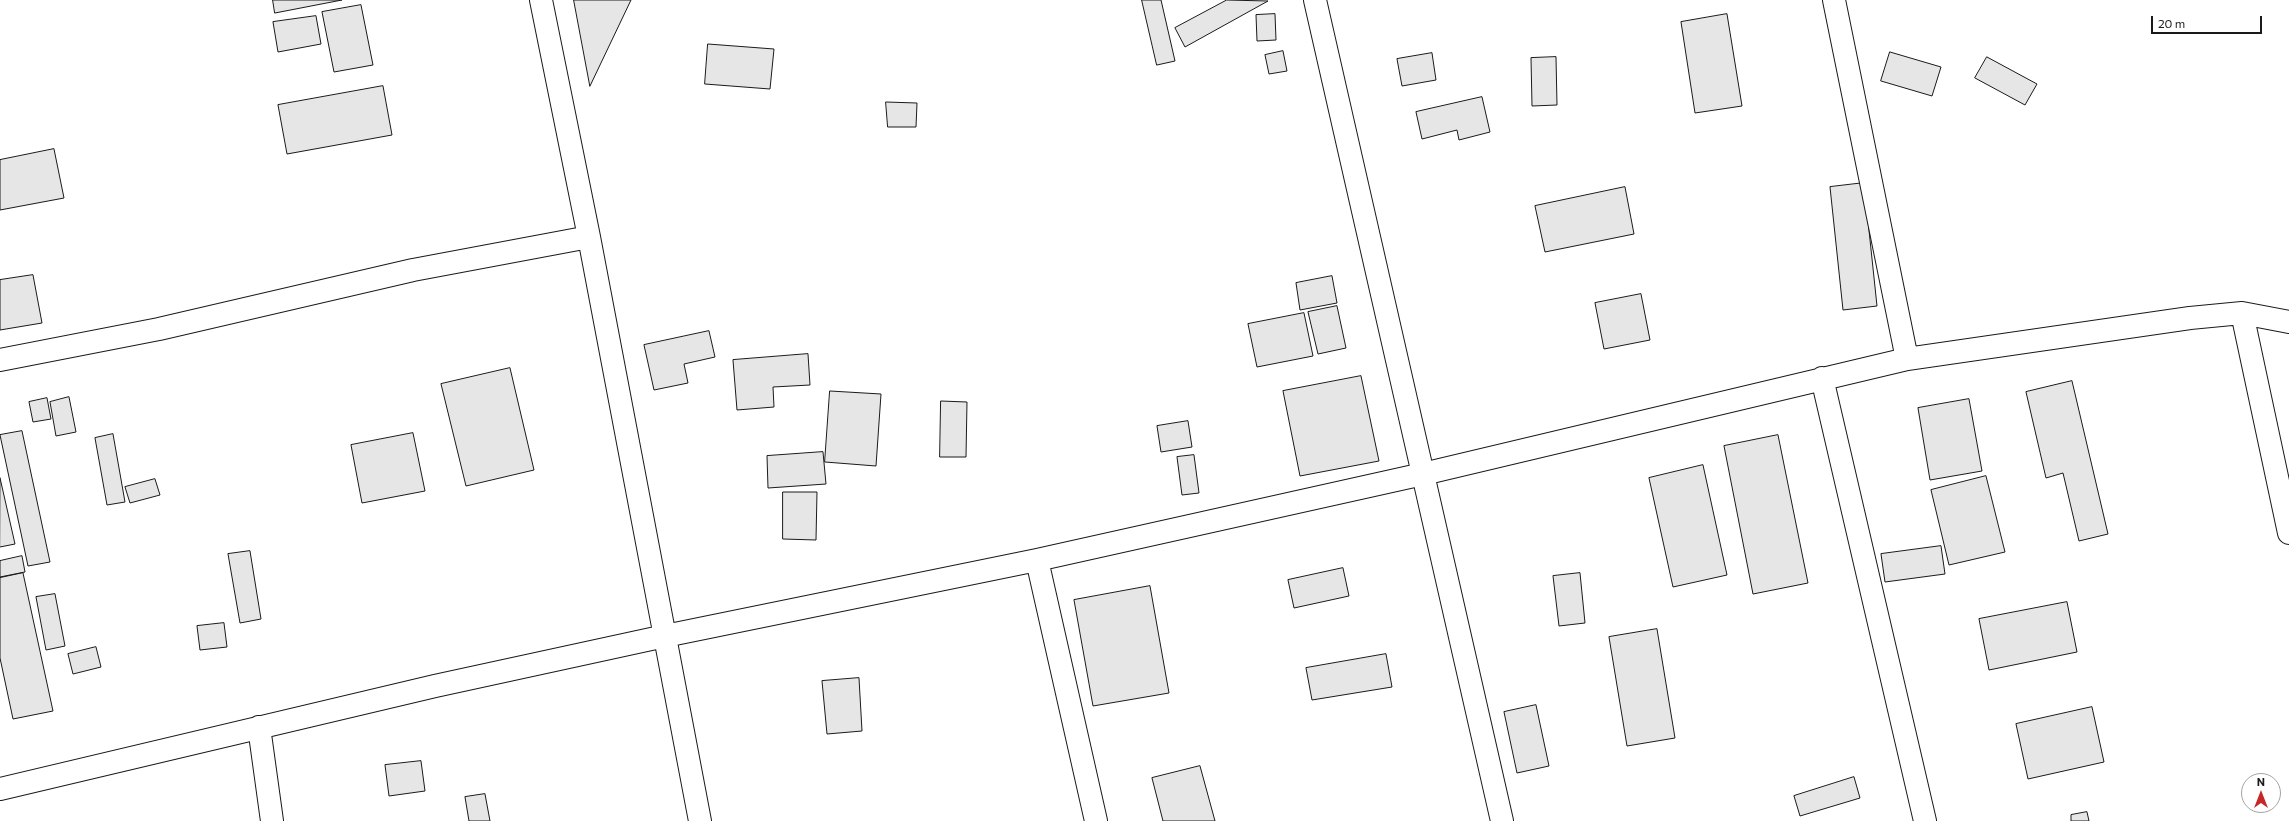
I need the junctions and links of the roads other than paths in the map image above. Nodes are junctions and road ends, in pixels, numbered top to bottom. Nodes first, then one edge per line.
1 (541, 0) edge
2 (1315, 0) edge
3 (1834, 0) edge
4 (589, 236) junction
5 (2242, 313) junction
6 (2289, 322) edge
7 (1907, 359) junction
8 (0, 360) edge
9 (1822, 378) junction
10 (1423, 474) junction
11 (2289, 533) edge
12 (1037, 560) junction
13 (665, 636) junction
14 (259, 727) junction
15 (0, 789) edge
16 (272, 821) edge
17 (700, 821) edge
18 (1096, 821) edge
19 (1502, 821) edge
20 (1925, 821) edge

1 - 4 street
2 - 10 street
3 - 7 street
4 - 8 street
4 - 13 street
5 - 6 street
5 - 7 street
5 - 11 street
7 - 9 street
9 - 10 street
9 - 20 street
10 - 12 street
10 - 19 street
12 - 13 street
12 - 18 street
13 - 14 street
13 - 17 street
14 - 15 street
14 - 16 street

